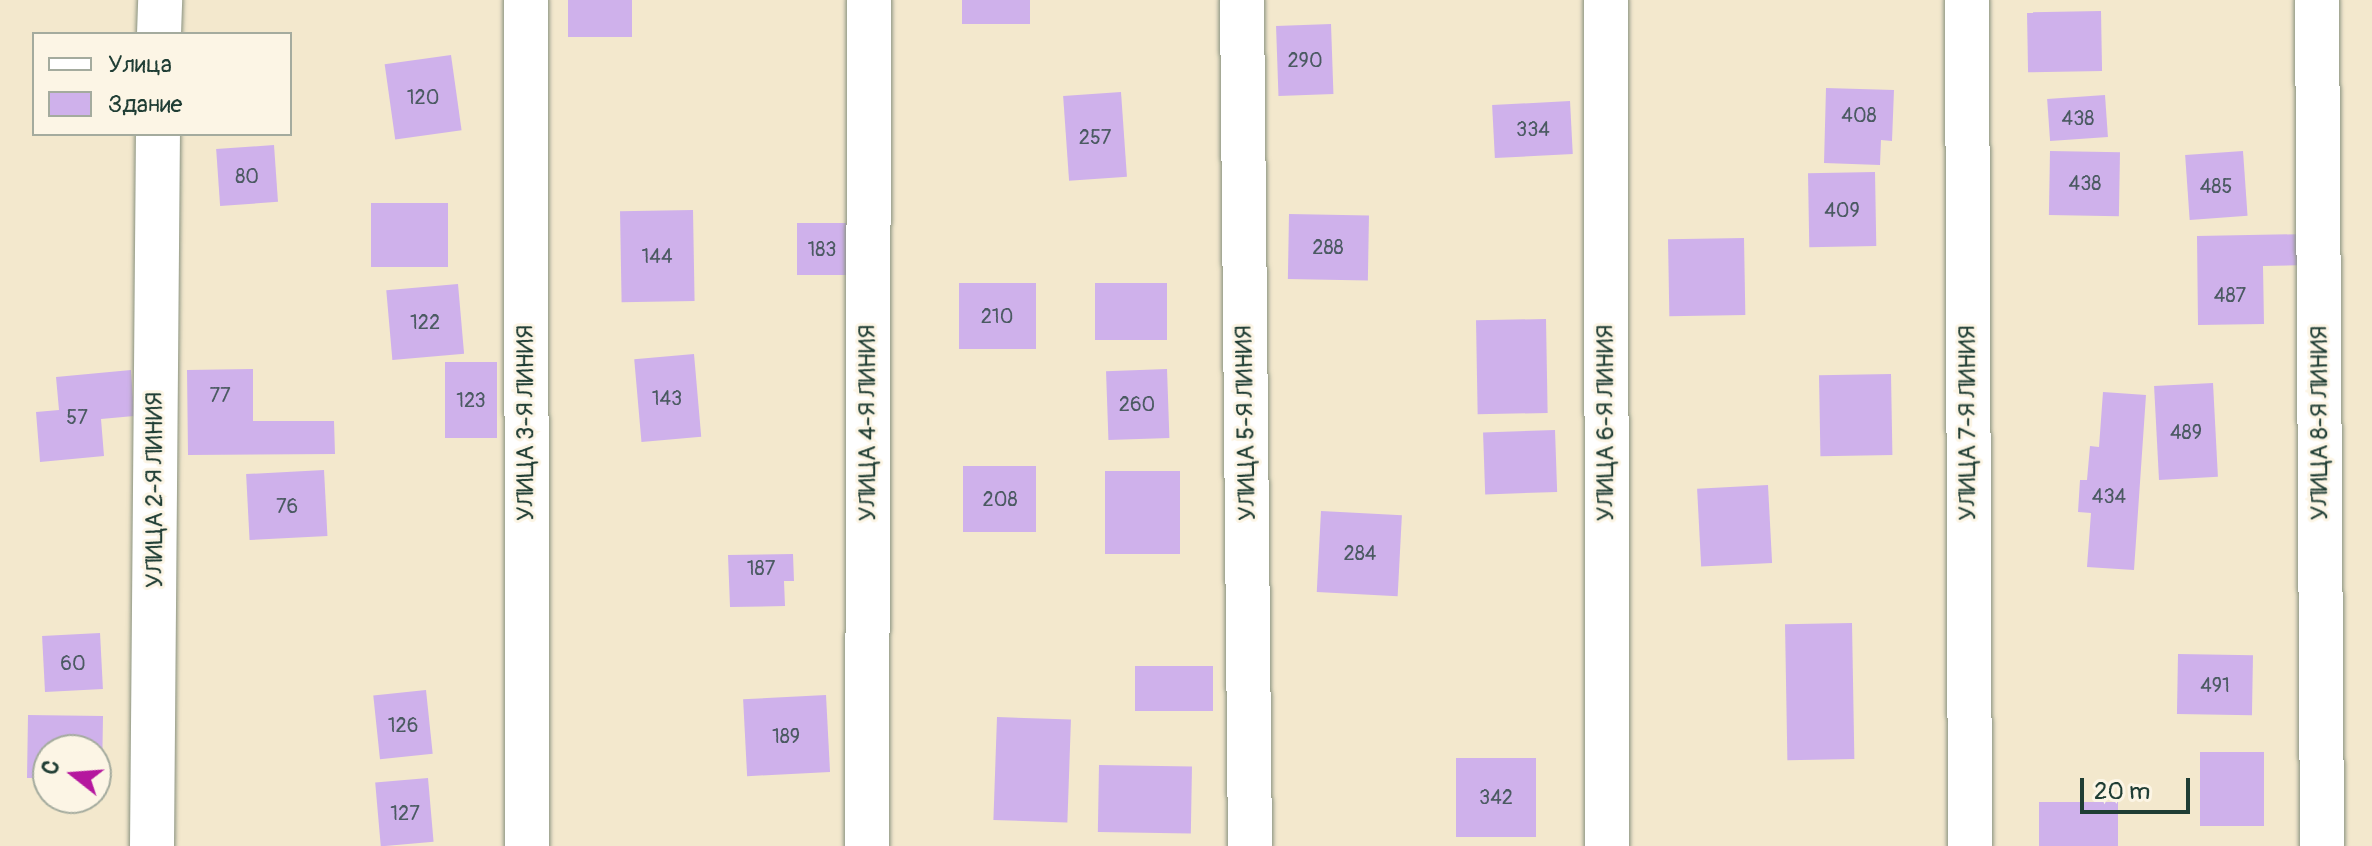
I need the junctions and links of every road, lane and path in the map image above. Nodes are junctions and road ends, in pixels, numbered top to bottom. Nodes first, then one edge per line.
1 (160, 0) edge
2 (526, 0) edge
3 (869, 0) edge
4 (1242, 0) edge
5 (1606, 0) edge
6 (1967, 0) edge
7 (2317, 0) edge
8 (159, 32) edge
9 (158, 136) edge
10 (152, 846) edge
11 (527, 846) edge
12 (867, 846) edge
13 (1250, 846) edge
14 (1607, 846) edge
15 (1970, 846) edge
16 (2322, 846) edge

1 - 8 street
2 - 11 street, УЛИЦА 3-Я ЛИНИЯ
3 - 12 street, УЛИЦА 4-Я ЛИНИЯ
4 - 13 street, УЛИЦА 5-Я ЛИНИЯ
5 - 14 street, УЛИЦА 6-Я ЛИНИЯ
6 - 15 street, УЛИЦА 7-Я ЛИНИЯ
7 - 16 street, УЛИЦА 8-Я ЛИНИЯ
9 - 10 street, УЛИЦА 2-Я ЛИНИЯ

